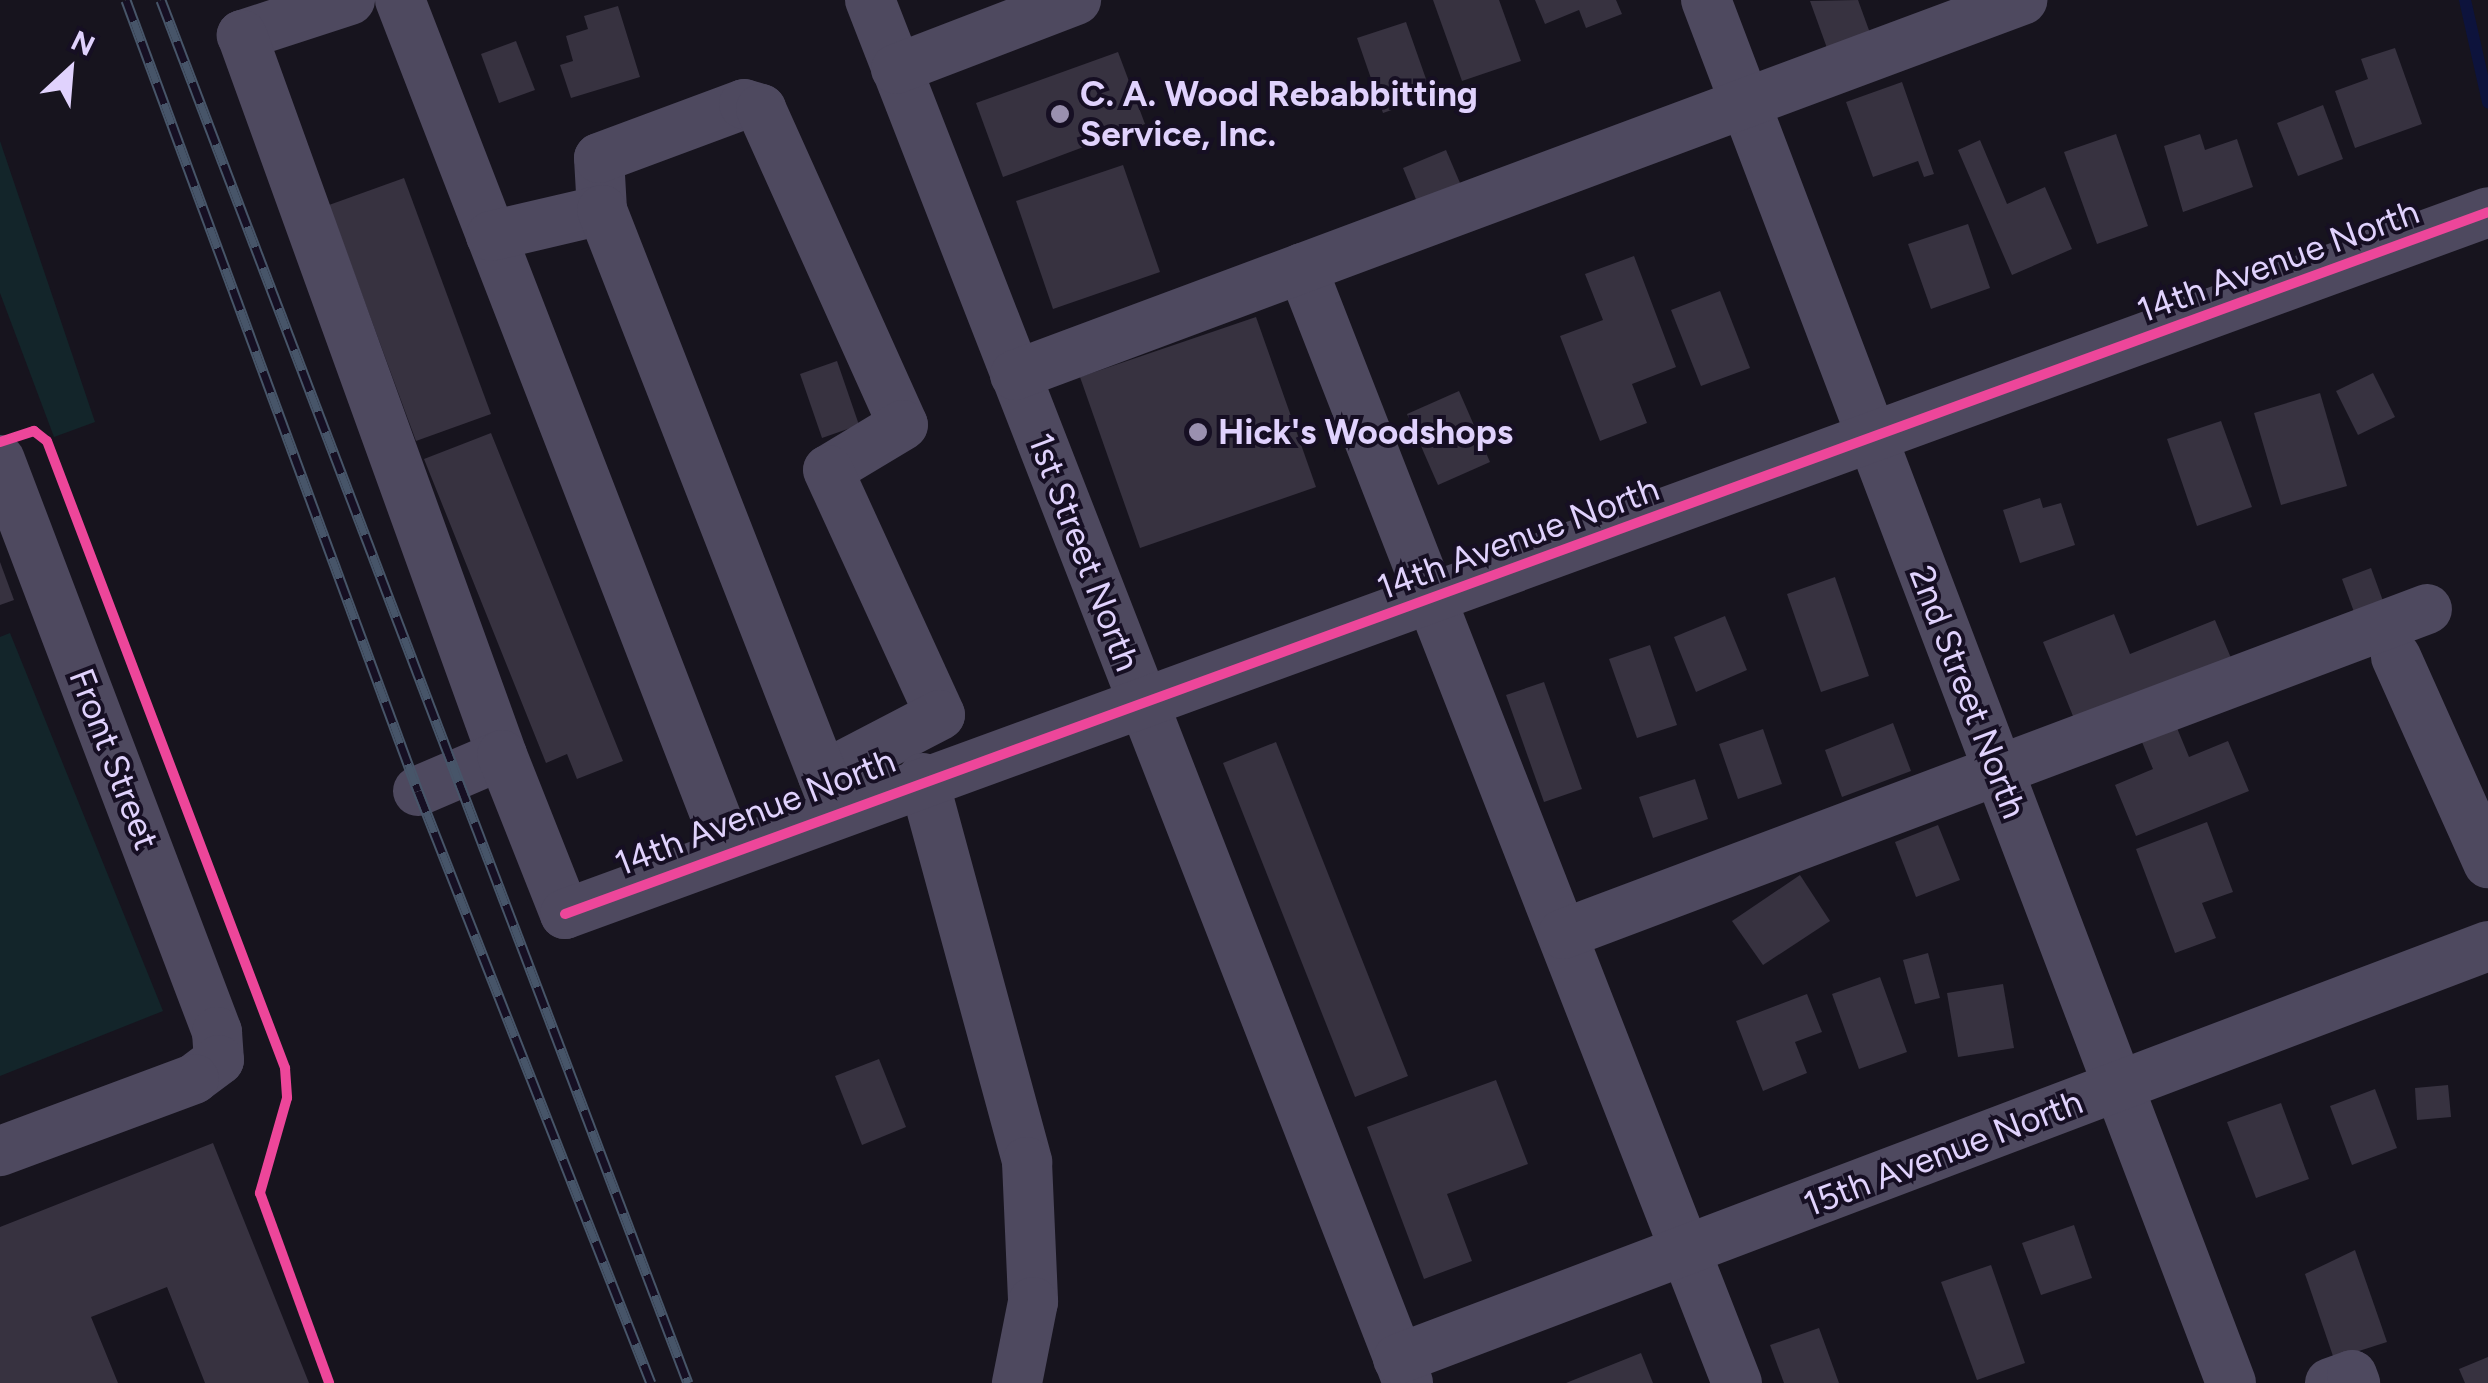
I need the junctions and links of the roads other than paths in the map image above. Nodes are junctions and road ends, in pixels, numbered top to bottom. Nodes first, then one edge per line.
1 (350, 0) edge
2 (400, 0) edge
3 (870, 0) edge
4 (1076, 0) edge
5 (1706, 0) edge
6 (2022, 0) edge
7 (896, 69) junction
8 (1744, 102) junction
9 (602, 210) junction
10 (2488, 212) edge
11 (491, 236) junction
12 (1302, 268) junction
13 (1015, 375) junction
14 (1873, 441) junction
15 (0, 460) edge
16 (1432, 597) junction
17 (2427, 608) dead end
18 (2396, 657) dead end
19 (1142, 701) junction
20 (502, 756) junction
21 (1998, 772) junction
22 (923, 778) junction
23 (418, 790) dead end
24 (830, 792) junction
25 (728, 848) junction
26 (2488, 863) edge
27 (1563, 934) junction
28 (2488, 946) edge
29 (2118, 1086) junction
30 (0, 1151) edge
31 (1686, 1250) junction
32 (1403, 1371) edge
33 (1017, 1383) edge
34 (1737, 1383) edge
35 (2231, 1383) edge
36 (2330, 1383) edge
37 (2355, 1383) edge

1 - 20 street
2 - 11 street
3 - 7 street, 1st Street North
4 - 7 street
5 - 8 street, 2nd Street North
6 - 8 street
7 - 13 street, 1st Street North
8 - 12 street
8 - 14 street, 2nd Street North
9 - 11 street
9 - 24 street
9 - 24 street
10 - 14 street, 14th Avenue North
11 - 25 street
12 - 13 street
12 - 16 street
13 - 19 street, 1st Street North
14 - 16 street, 14th Avenue North
14 - 21 street, 2nd Street North
15 - 30 street, Front Street
16 - 19 street, 14th Avenue North
16 - 27 street
17 - 21 street
18 - 26 street
19 - 22 street, 14th Avenue North
19 - 32 street, 1st Street North
20 - 23 street
20 - 25 street, 14th Avenue North
21 - 27 street
21 - 29 street, 2nd Street North
22 - 24 street, 14th Avenue North
22 - 33 street
24 - 25 street, 14th Avenue North
27 - 31 street
28 - 29 street, 15th Avenue North
29 - 31 street, 15th Avenue North
29 - 35 street, 2nd Street North
31 - 32 street, 15th Avenue North
31 - 34 street
36 - 37 street

